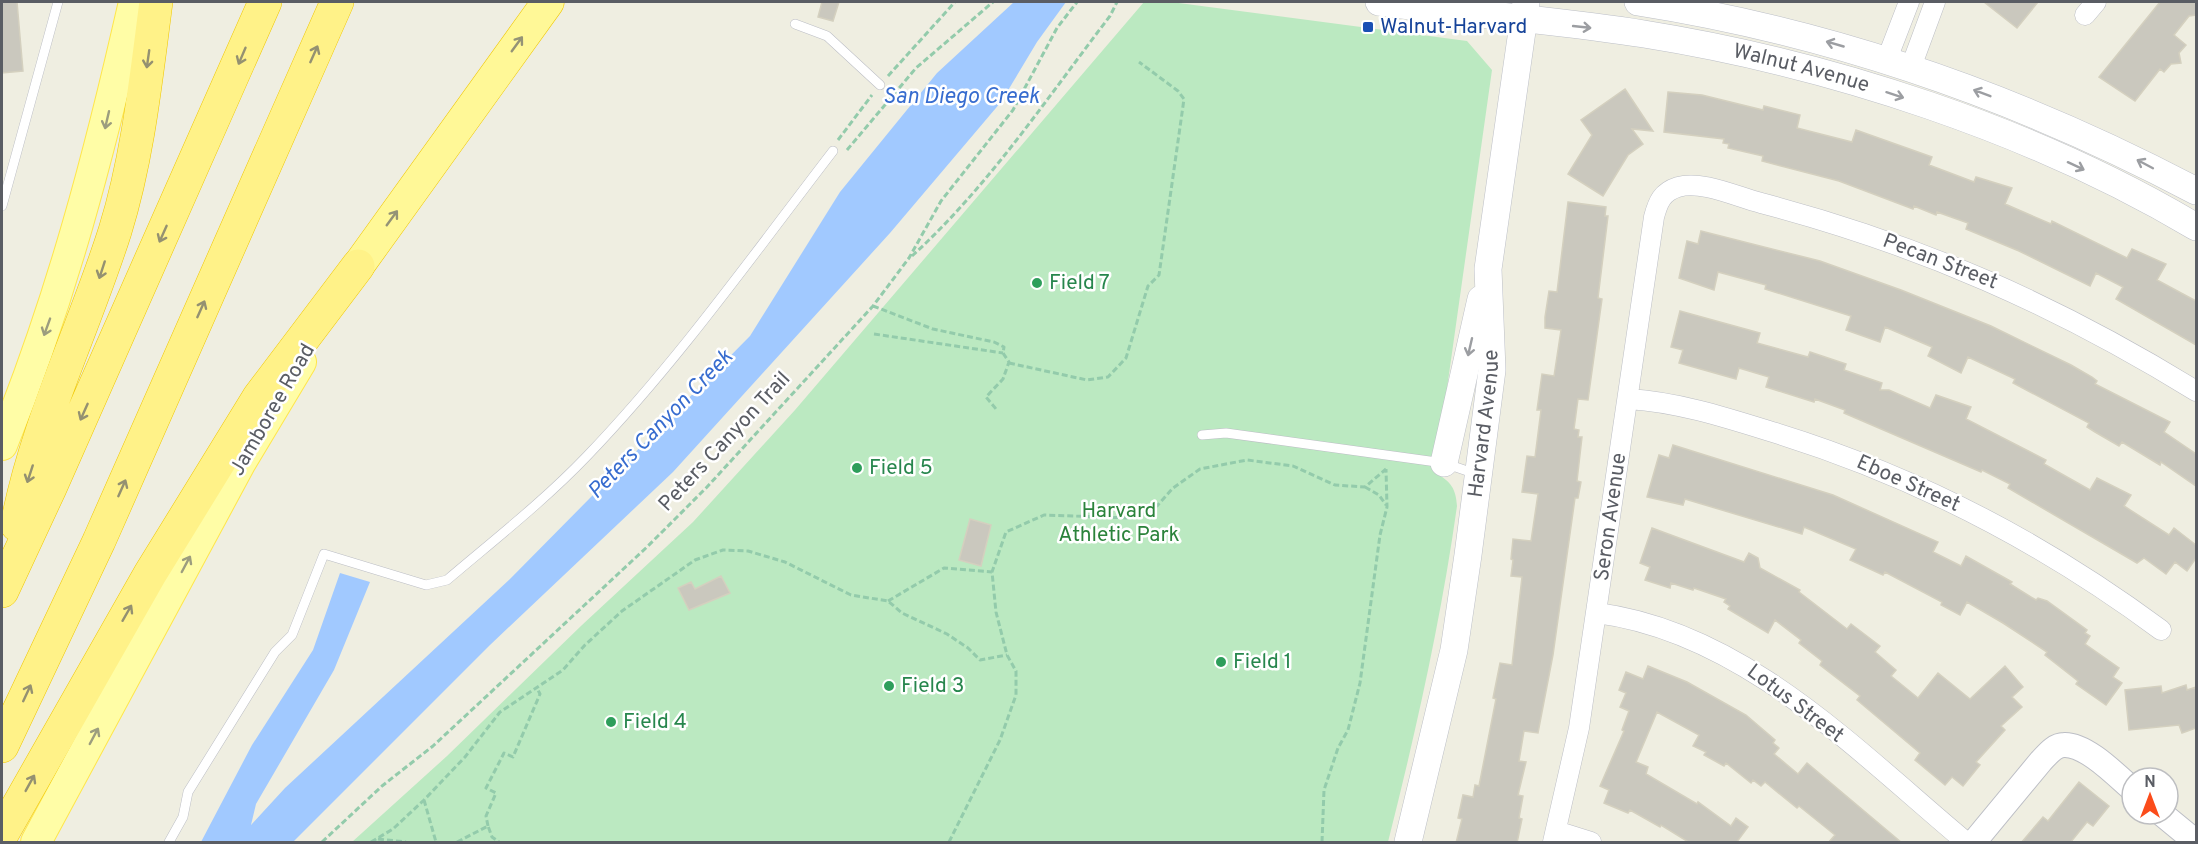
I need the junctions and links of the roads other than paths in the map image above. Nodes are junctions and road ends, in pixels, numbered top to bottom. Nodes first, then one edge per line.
1 (58, 2) edge
2 (134, 2) edge
3 (156, 2) edge
4 (265, 2) edge
5 (337, 2) edge
6 (548, 2) edge
7 (1379, 2) edge
8 (1638, 2) edge
9 (1909, 2) edge
10 (1935, 2) edge
11 (1525, 11) edge
12 (795, 24) dead end
13 (1899, 63) junction
14 (879, 85) dead end
15 (833, 151) dead end
16 (2196, 191) edge
17 (1666, 192) joint
18 (2, 206) edge
19 (2196, 227) edge
20 (358, 266) junction
21 (1488, 269) junction
22 (2196, 391) edge
23 (1629, 399) junction
24 (1202, 435) dead end
25 (2, 445) edge
26 (1444, 463) junction
27 (1478, 475) junction
28 (4, 586) edge
29 (1597, 613) junction
30 (2161, 630) dead end
31 (2, 746) edge
32 (2120, 779) edge
33 (2176, 826) edge
34 (2, 834) edge
35 (1555, 837) edge
36 (36, 843) edge
37 (169, 843) edge
38 (1408, 843) edge
39 (1591, 843) edge
40 (1966, 843) edge
41 (1974, 843) edge
42 (2196, 843) edge

1 - 18 lane
2 -> 25 main road
3 -> 28 highway
4 -> 28 highway
31 -> 5 highway
20 -> 6 highway, Jamboree Road
7 - 11 main road, Walnut Avenue
13 -> 8 main road, Walnut Avenue
9 - 13 street
10 - 13 street
11 -> 19 main road, Walnut Avenue
11 - 21 main road, Harvard Avenue
12 - 14 lane
16 -> 13 main road, Walnut Avenue
15 - 37 lane
17 - 22 street, Pecan Street
17 - 23 street, Seron Avenue
34 -> 20 highway
36 -> 20 main road, Jamboree Road
21 -> 26 main road
21 - 27 main road, Harvard Avenue
23 - 29 street, Seron Avenue
23 - 30 street, Eboe Street
24 - 26 lane
26 - 27 lane
27 - 38 main road, Harvard Avenue
29 - 35 street, Seron Avenue
29 - 40 street, Lotus Street
32 - 41 street
33 - 42 street
35 - 39 street

